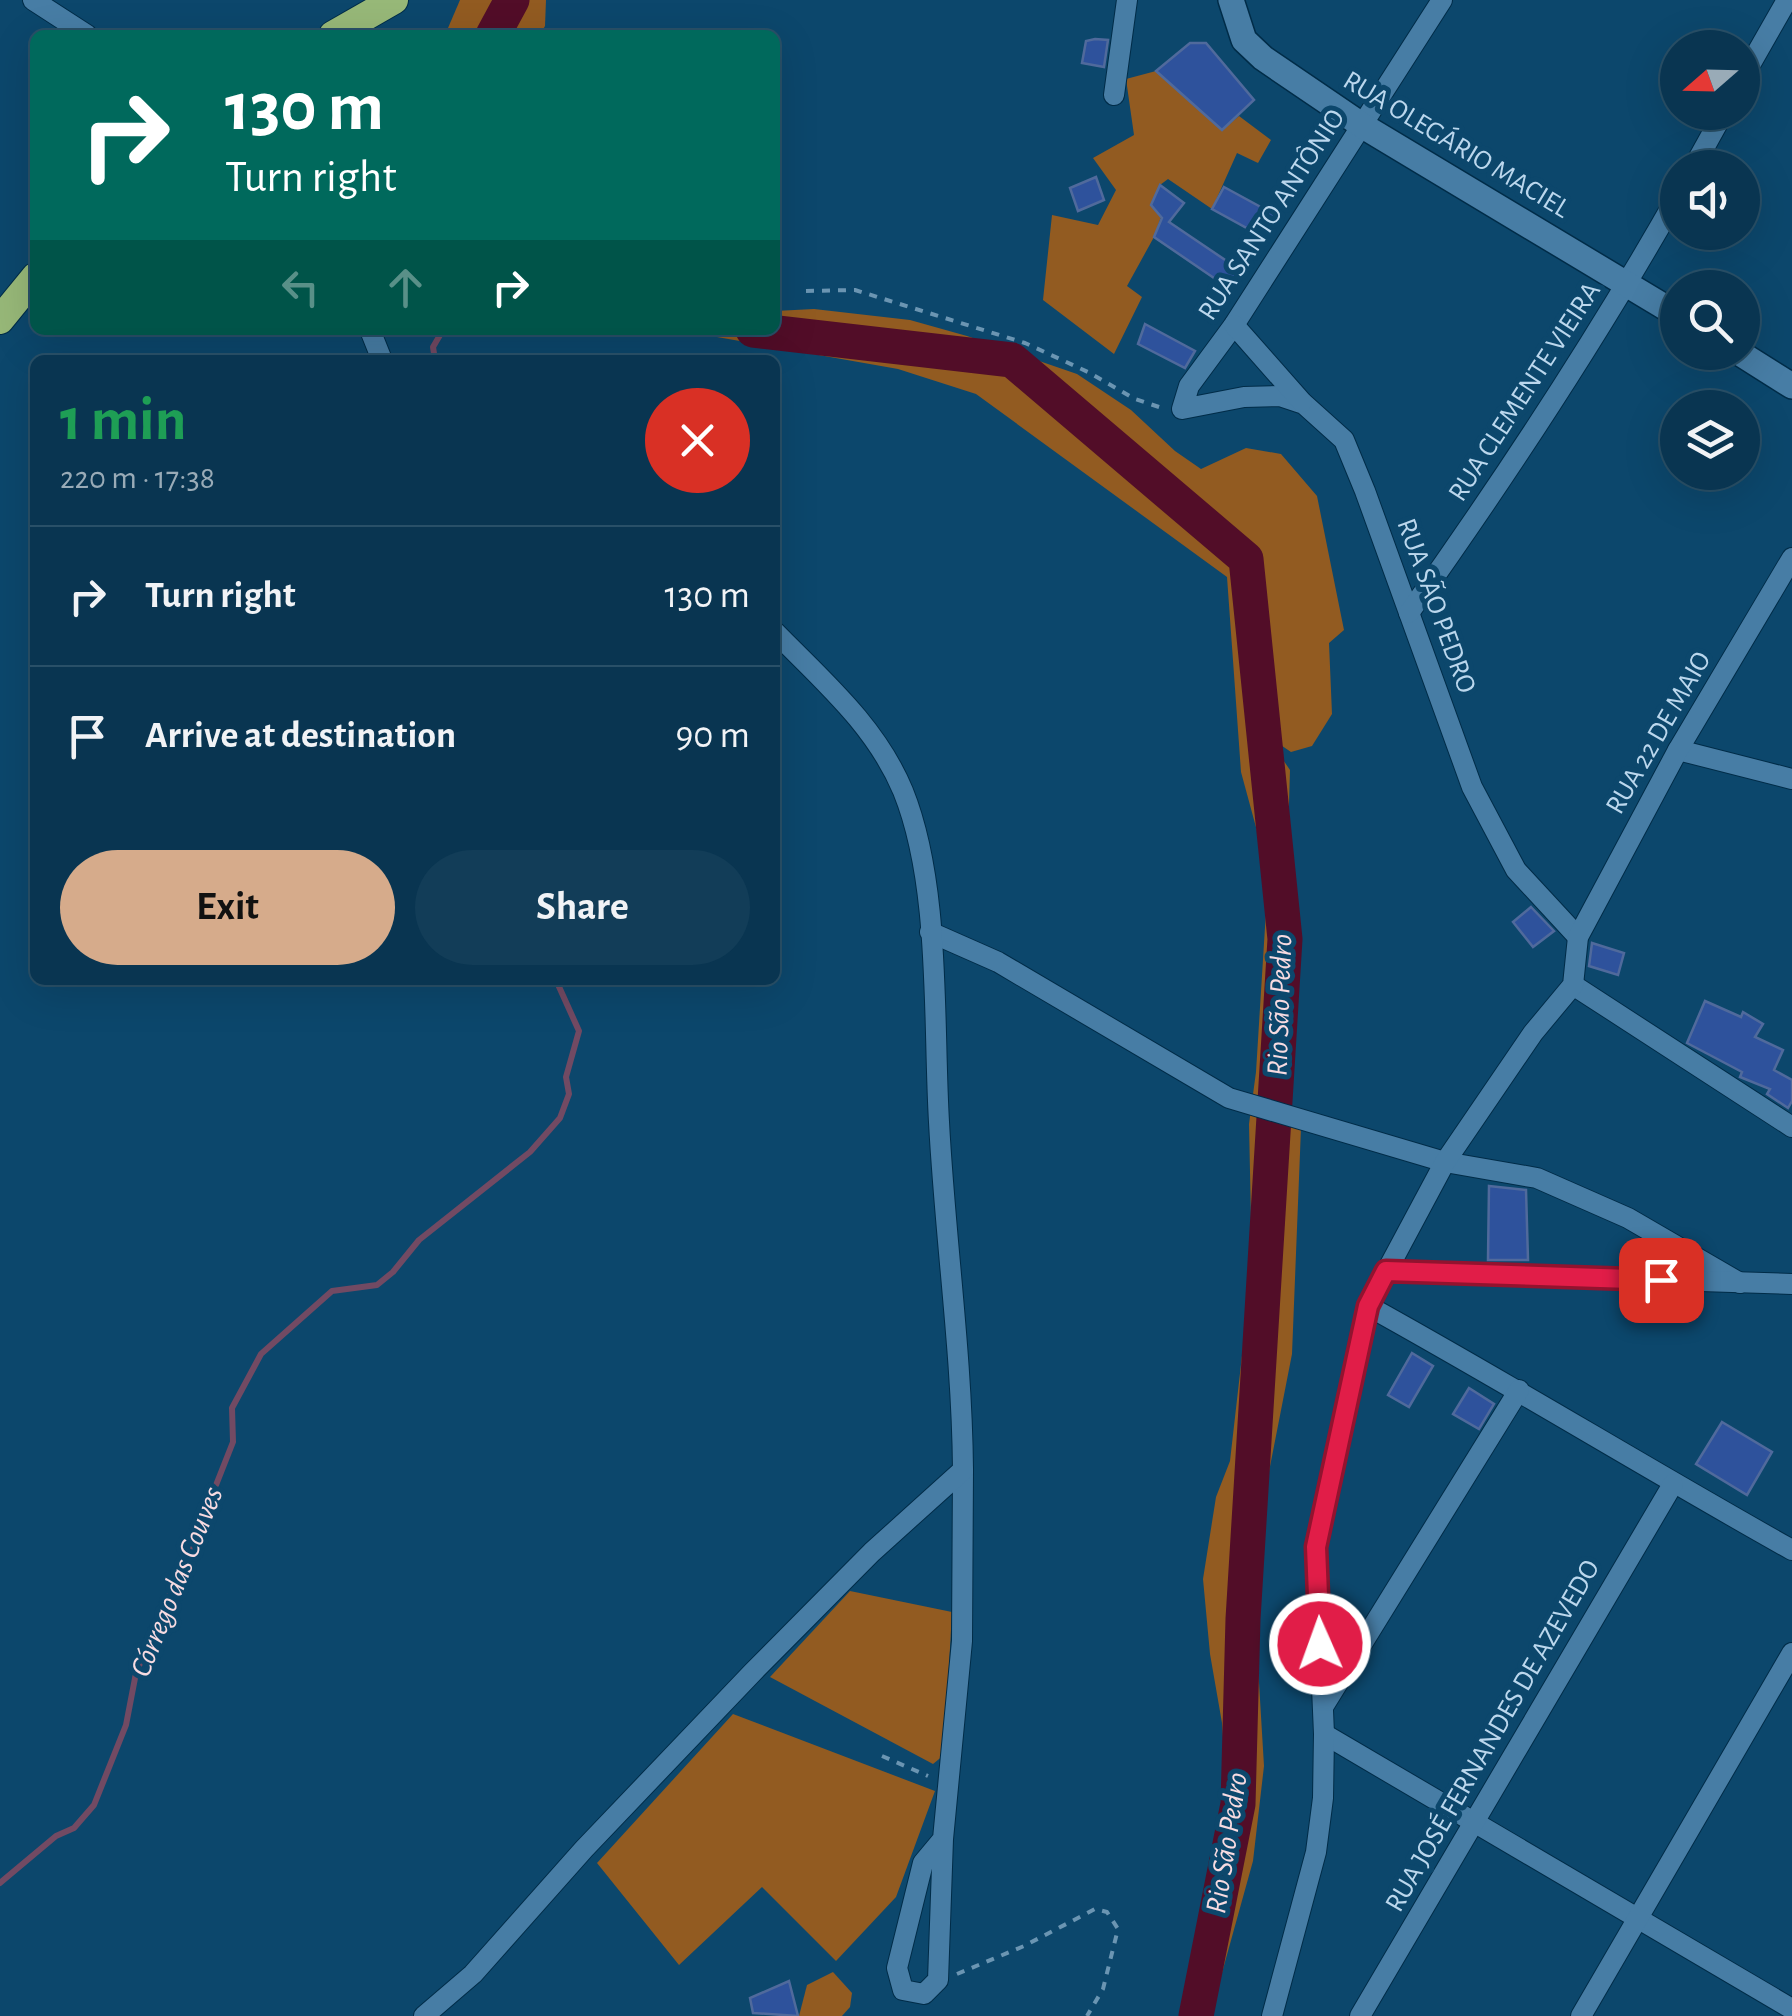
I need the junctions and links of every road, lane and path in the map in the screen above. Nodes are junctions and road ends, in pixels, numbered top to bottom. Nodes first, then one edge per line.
1 (33, 0) edge
2 (394, 0) edge
3 (1127, 0) edge
4 (1442, 0) edge
5 (1787, 0) edge
6 (1227, 2) edge
7 (78, 30) edge
8 (342, 30) edge
9 (1760, 48) edge
10 (1114, 95) dead end
11 (1363, 126) junction
12 (1660, 227) edge
13 (30, 282) edge
14 (1628, 284) junction
15 (806, 291) dead end
16 (1660, 304) edge
17 (0, 320) edge
18 (1234, 325) junction
19 (1760, 366) edge
20 (1792, 386) edge
21 (1304, 404) junction
22 (1182, 409) junction
23 (1792, 558) edge
24 (1408, 613) junction
25 (780, 637) edge
26 (1678, 750) junction
27 (1792, 779) edge
28 (930, 932) junction
29 (1578, 936) junction
30 (1574, 985) junction
31 (1792, 1127) edge
32 (1445, 1162) junction
33 (1386, 1271) junction
34 (1740, 1283) junction
35 (1792, 1284) edge
36 (1368, 1306) junction
37 (1519, 1390) junction
38 (962, 1470) junction
39 (1673, 1484) junction
40 (1792, 1550) edge
41 (1792, 1652) edge
42 (1322, 1708) junction
43 (1324, 1734) junction
44 (882, 1756) dead end
45 (950, 1786) junction
46 (1474, 1823) junction
47 (944, 1840) junction
48 (1640, 1918) junction
49 (938, 1980) junction
50 (1792, 2009) edge
51 (424, 2016) edge
52 (1088, 2016) edge
53 (1272, 2016) edge
54 (1360, 2016) edge
55 (1581, 2016) edge

1 - 7 street
2 - 8 highway
3 - 10 street
4 - 11 street, RUA SANTO ANTÔNIO
5 - 9 street
6 - 11 street, RUA OLEGÁRIO MACIEL
11 - 14 street, RUA OLEGÁRIO MACIEL
11 - 18 street, RUA SANTO ANTÔNIO
12 - 14 street, RUA CLEMENTE VIEIRA
13 - 17 highway
14 - 16 street, RUA OLEGÁRIO MACIEL
14 - 24 street, RUA CLEMENTE VIEIRA
15 - 22 path
18 - 21 street, RUA SÃO PEDRO
18 - 22 street, RUA SANTO ANTÔNIO
19 - 20 street
21 - 22 street
21 - 24 street, RUA SÃO PEDRO
23 - 26 street, RUA 22 DE MAIO
24 - 29 street, RUA SÃO PEDRO
25 - 28 street
26 - 27 street
26 - 29 street, RUA 22 DE MAIO
28 - 32 street
28 - 38 street
29 - 30 street
30 - 31 street
30 - 32 street
32 - 33 street
32 - 34 street
33 - 34 street
33 - 36 street
34 - 35 street
36 - 37 street
36 - 42 street
37 - 39 street
37 - 42 street
38 - 45 street
38 - 51 street
39 - 40 street
39 - 46 street, RUA JOSÉ FERNANDES DE AZEVEDO
41 - 48 street
42 - 43 street
43 - 46 street
43 - 53 street
44 - 45 path
45 - 47 street
46 - 48 street
46 - 54 street, RUA JOSÉ FERNANDES DE AZEVEDO
47 - 49 street
47 - 49 street
48 - 50 street
48 - 55 street
49 - 52 path

